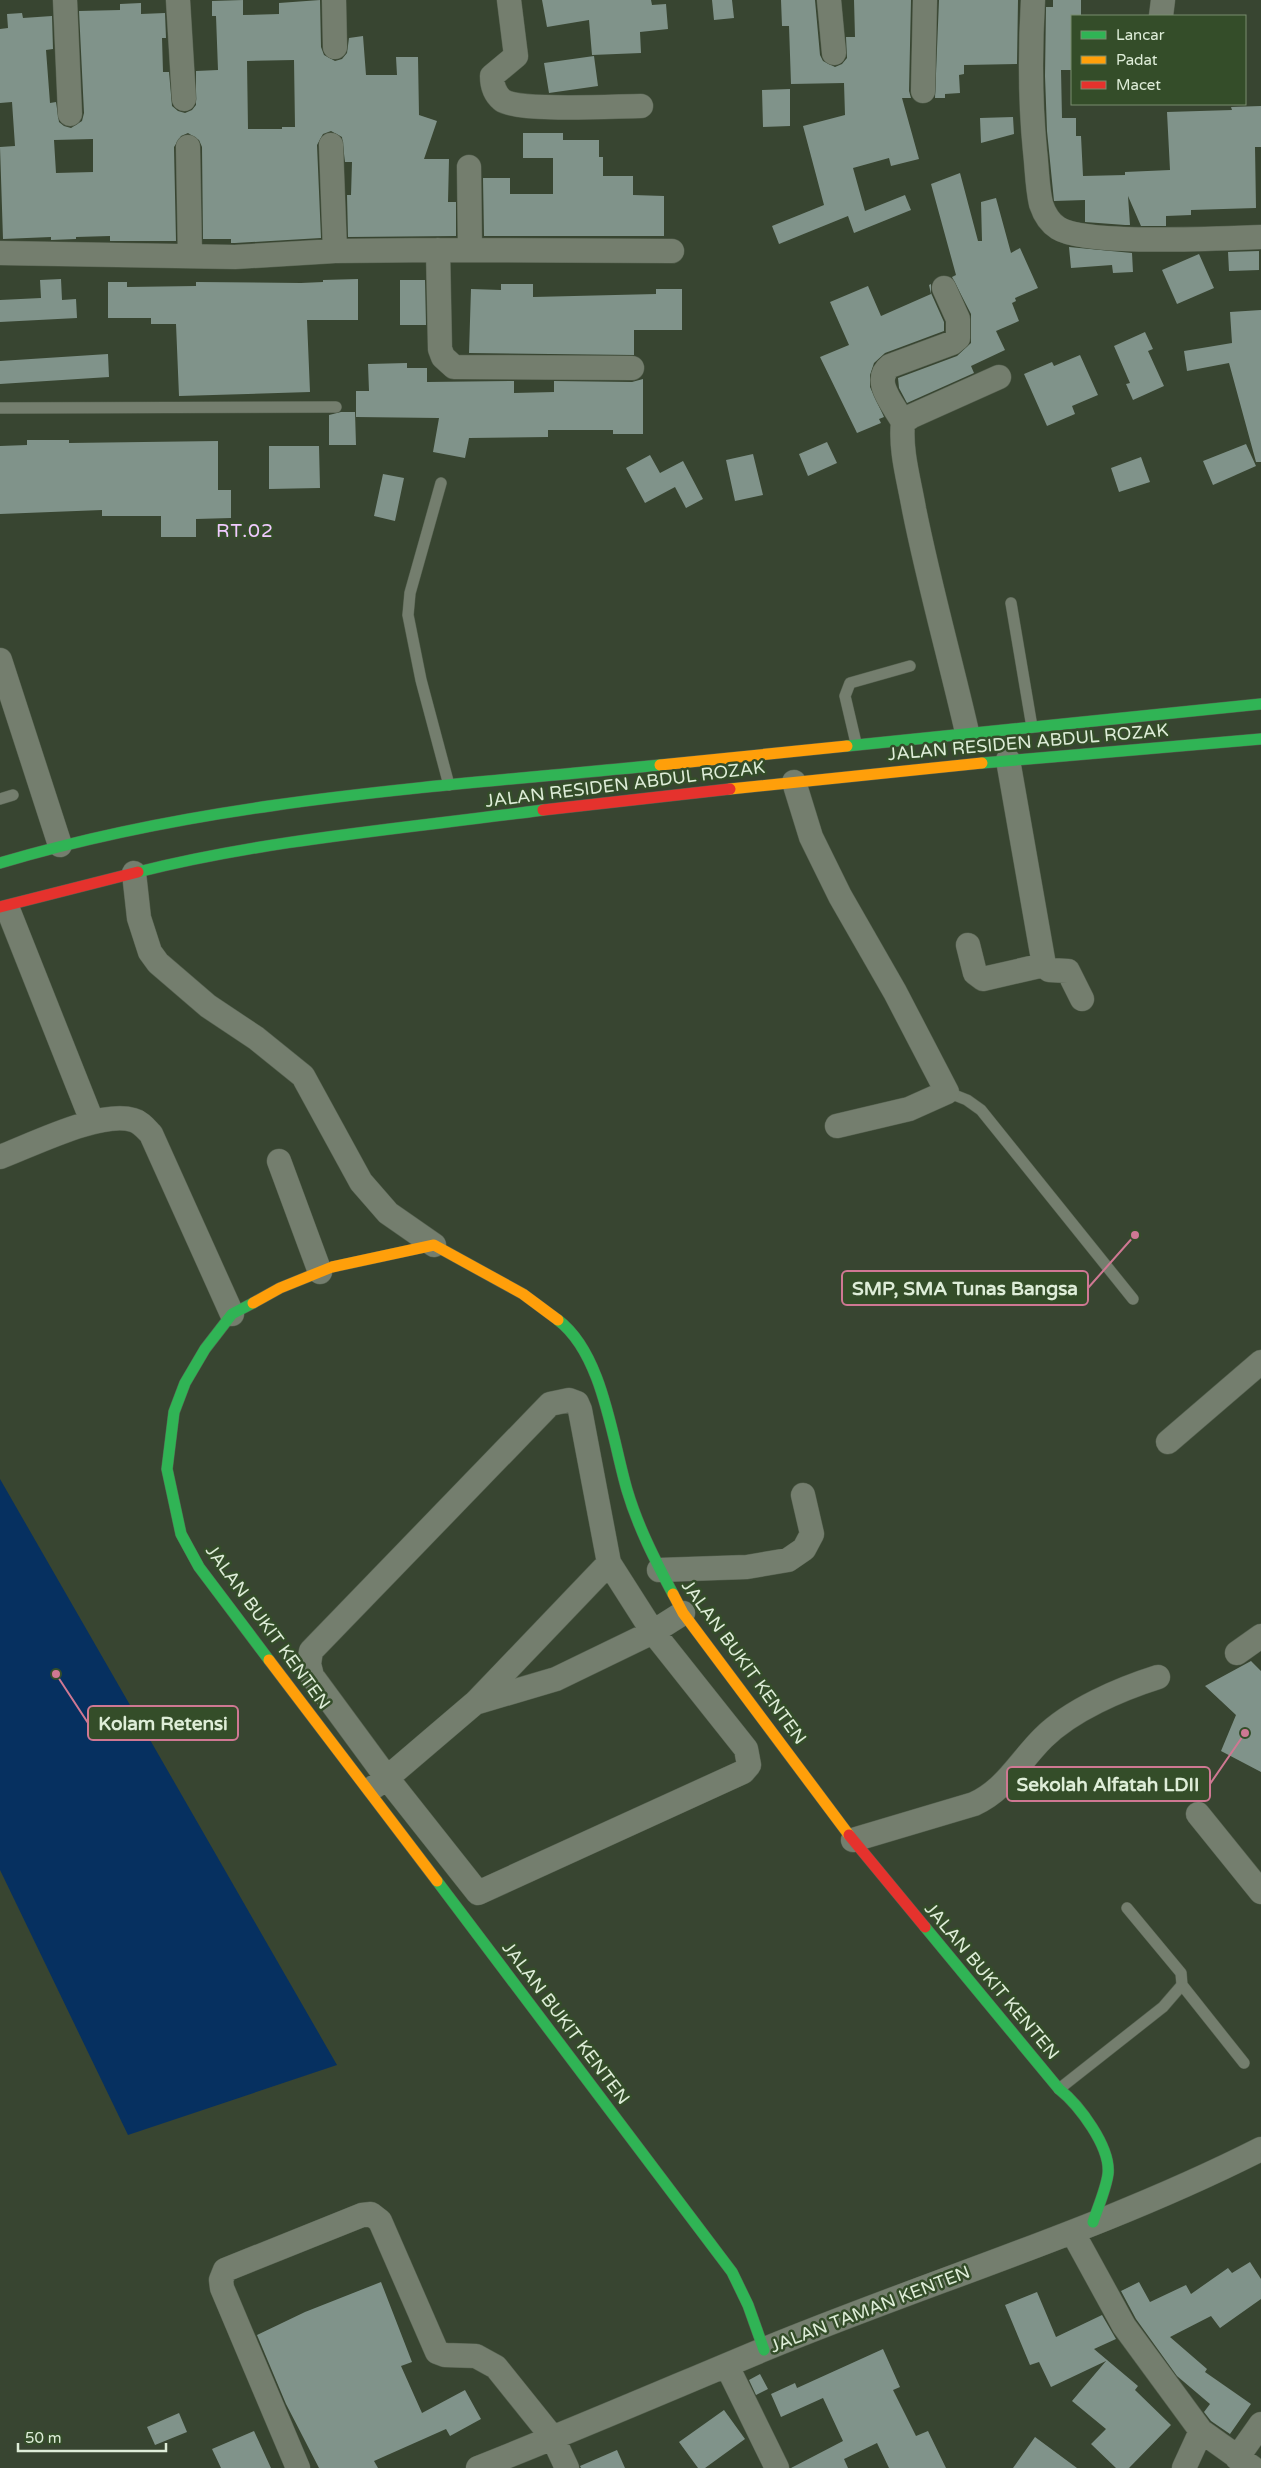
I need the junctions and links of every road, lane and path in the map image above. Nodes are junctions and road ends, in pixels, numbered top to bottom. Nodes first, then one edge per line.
1 (65, 0) edge
2 (178, 0) edge
3 (334, 0) edge
4 (509, 0) edge
5 (828, 0) edge
6 (925, 0) edge
7 (1033, 0) edge
8 (1163, 0) edge
9 (1160, 15) edge
10 (335, 47) dead end
11 (834, 53) dead end
12 (923, 91) dead end
13 (184, 99) dead end
14 (641, 106) dead end
15 (70, 114) dead end
16 (331, 145) dead end
17 (188, 146) dead end
18 (469, 167) dead end
19 (1261, 238) edge
20 (438, 250) junction
21 (470, 250) junction
22 (672, 251) dead end
23 (335, 252) junction
24 (0, 253) edge
25 (190, 256) junction
26 (944, 288) dead end
27 (632, 368) dead end
28 (999, 377) dead end
29 (336, 407) dead end
30 (0, 408) edge
31 (903, 422) junction
32 (441, 483) dead end
33 (1011, 603) dead end
34 (0, 660) edge
35 (910, 666) dead end
36 (1261, 704) edge
37 (1032, 727) junction
38 (967, 732) junction
39 (1261, 739) edge
40 (856, 744) junction
41 (1008, 760) junction
42 (794, 782) junction
43 (449, 785) junction
44 (13, 795) dead end
45 (0, 800) edge
46 (60, 845) junction
47 (32, 853) junction
48 (0, 859) edge
49 (0, 863) edge
50 (134, 874) junction
51 (3, 912) edge
52 (968, 945) dead end
53 (1044, 965) junction
54 (1082, 999) dead end
55 (946, 1092) junction
56 (92, 1121) junction
57 (837, 1126) dead end
58 (0, 1157) edge
59 (279, 1161) dead end
60 (434, 1245) junction
61 (320, 1272) junction
62 (1133, 1298) dead end
63 (232, 1314) junction
64 (1261, 1362) edge
65 (1168, 1442) dead end
66 (803, 1494) dead end
67 (609, 1563) junction
68 (659, 1570) junction
69 (683, 1613) junction
70 (653, 1632) junction
71 (1261, 1636) edge
72 (1237, 1653) dead end
73 (1158, 1677) dead end
74 (476, 1702) junction
75 (378, 1785) junction
76 (1198, 1814) dead end
77 (853, 1840) junction
78 (1261, 1892) edge
79 (1127, 1908) dead end
80 (1182, 1985) junction
81 (1244, 2063) dead end
82 (1059, 2088) junction
83 (1261, 2149) edge
84 (1083, 2228) junction
85 (764, 2350) junction
86 (727, 2366) junction
87 (1261, 2424) edge
88 (1201, 2431) junction
89 (553, 2438) junction
90 (1245, 2463) edge
91 (298, 2468) edge
92 (478, 2468) edge
93 (567, 2468) edge
94 (777, 2468) edge
95 (1184, 2468) edge

1 - 15 street
2 - 13 street
3 - 10 street
4 - 14 street
5 - 11 street
6 - 12 street
7 - 19 street
8 - 9 street
16 - 23 street
17 - 25 street
18 - 21 street
20 - 21 street
20 - 23 street
20 - 27 street
21 - 22 street
23 - 25 street
24 - 25 street
26 - 31 street
28 - 31 street
29 - 30 lane
31 - 38 street
32 - 43 lane
33 - 37 lane
34 - 46 street
35 - 40 lane
36 - 37 main road, JALAN RESIDEN ABDUL ROZAK
37 - 38 main road, JALAN RESIDEN ABDUL ROZAK
38 - 40 main road, JALAN RESIDEN ABDUL ROZAK
39 - 41 main road, JALAN RESIDEN ABDUL ROZAK
40 - 43 main road, JALAN RESIDEN ABDUL ROZAK
41 - 42 main road, JALAN RESIDEN ABDUL ROZAK
41 - 53 street
42 - 50 main road, JALAN RESIDEN ABDUL ROZAK
42 - 55 street
43 - 46 main road, JALAN RESIDEN ABDUL ROZAK
44 - 45 lane
46 - 47 main road, JALAN RESIDEN ABDUL ROZAK
47 - 48 main road
47 - 49 main road, JALAN RESIDEN ABDUL ROZAK
50 - 51 main road, JALAN RESIDEN ABDUL ROZAK
50 - 60 street
51 - 56 street
52 - 53 street
53 - 54 street
55 - 57 street
55 - 62 lane
56 - 58 street
56 - 63 street
59 - 61 street
60 - 61 main road, JALAN BUKIT KENTEN
60 - 68 main road, JALAN BUKIT KENTEN
61 - 63 main road, JALAN BUKIT KENTEN
63 - 75 main road, JALAN BUKIT KENTEN
64 - 65 street
66 - 68 street
67 - 70 street
67 - 74 street
67 - 75 street
68 - 69 main road, JALAN BUKIT KENTEN
69 - 70 street
69 - 77 main road, JALAN BUKIT KENTEN
70 - 74 street
70 - 75 street
71 - 72 street
73 - 77 street
74 - 75 street
75 - 85 main road, JALAN BUKIT KENTEN
76 - 78 street
77 - 82 main road, JALAN BUKIT KENTEN
79 - 80 lane
80 - 81 lane
80 - 82 lane
82 - 84 main road, JALAN BUKIT KENTEN
83 - 84 street, JALAN TAMAN KENTEN
84 - 85 street, JALAN TAMAN KENTEN
84 - 88 street
85 - 86 street, JALAN TAMAN KENTEN
86 - 89 street, JALAN TAMAN KENTEN
86 - 94 street
87 - 90 street
88 - 90 street
88 - 95 street
89 - 91 street
89 - 92 street, JALAN TAMAN KENTEN
89 - 93 street

